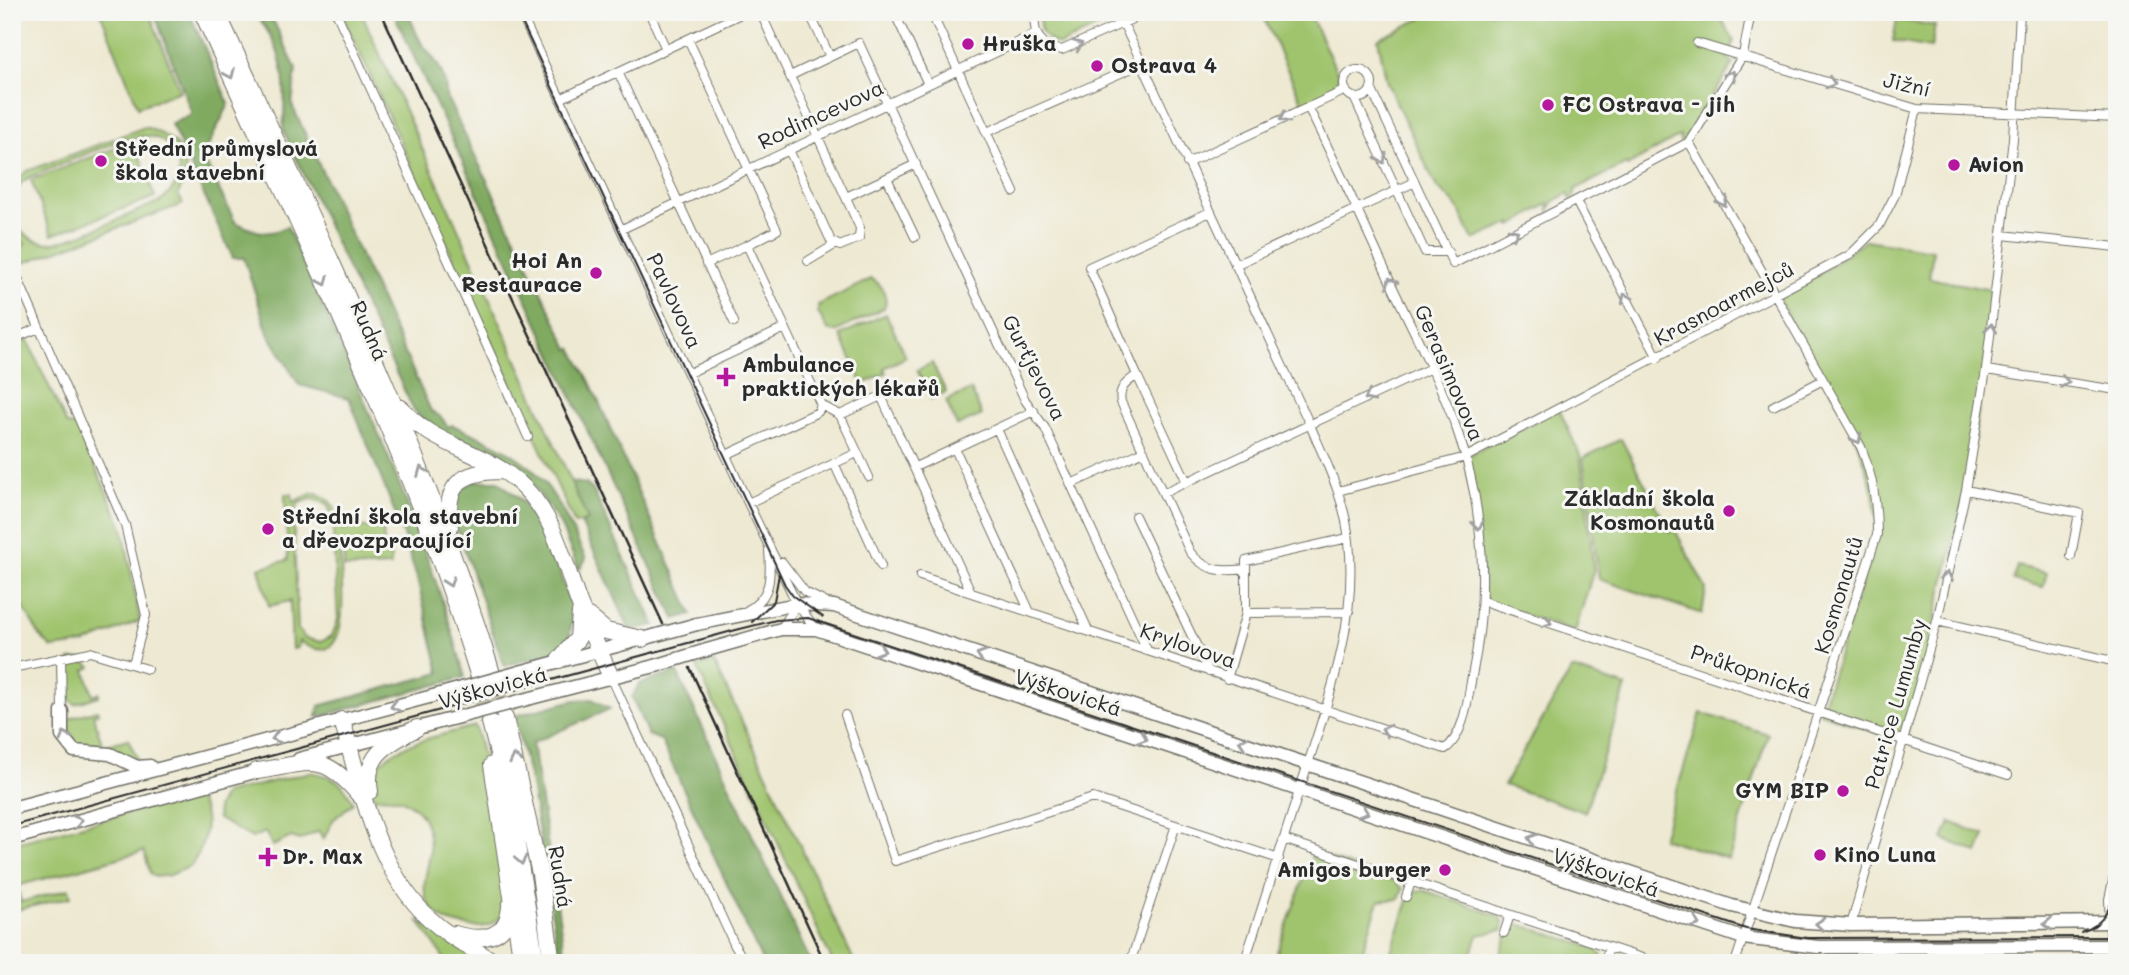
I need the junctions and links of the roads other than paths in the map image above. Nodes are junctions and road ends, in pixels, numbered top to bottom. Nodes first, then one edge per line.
1 (202, 12) edge
2 (217, 12) edge
3 (336, 12) edge
4 (520, 12) edge
5 (649, 12) edge
6 (745, 12) edge
7 (755, 12) edge
8 (809, 12) edge
9 (894, 12) edge
10 (931, 12) edge
11 (1036, 12) edge
12 (1118, 12) edge
13 (1148, 12) edge
14 (1751, 12) edge
15 (2020, 12) edge
16 (1123, 24) junction
17 (1035, 33) junction
18 (688, 39) junction
19 (1697, 43) dead end
20 (666, 49) junction
21 (1743, 55) junction
22 (830, 57) junction
23 (1141, 64) junction
24 (958, 70) junction
25 (618, 72) junction
26 (790, 76) junction
27 (928, 85) junction
28 (1371, 88) junction
29 (1346, 90) junction
30 (1353, 97) junction
31 (560, 99) junction
32 (888, 103) junction
33 (1308, 107) junction
34 (1917, 109) junction
35 (2015, 114) junction
36 (2117, 118) edge
37 (987, 132) junction
38 (819, 137) junction
39 (1689, 142) junction
40 (789, 150) junction
41 (1187, 163) junction
42 (916, 164) junction
43 (748, 169) junction
44 (887, 178) junction
45 (1415, 182) junction
46 (1397, 191) junction
47 (1014, 192) dead end
48 (846, 197) junction
49 (1576, 201) junction
50 (678, 202) junction
51 (1357, 209) junction
52 (1210, 212) junction
53 (622, 229) junction
54 (2002, 235) junction
55 (915, 237) dead end
56 (836, 244) junction
57 (747, 245) junction
58 (2117, 247) edge
59 (1448, 252) junction
60 (808, 261) dead end
61 (706, 264) junction
62 (12, 265) edge
63 (1235, 265) junction
64 (1776, 296) junction
65 (734, 322) dead end
66 (39, 328) junction
67 (785, 328) junction
68 (12, 339) edge
69 (1657, 358) junction
70 (1431, 368) junction
71 (1986, 370) junction
72 (689, 373) junction
73 (1137, 375) junction
74 (1823, 380) junction
75 (2117, 390) edge
76 (393, 397) junction
77 (821, 405) junction
78 (1773, 406) dead end
79 (1034, 411) junction
80 (839, 415) junction
81 (1310, 425) junction
82 (997, 429) junction
83 (528, 437) dead end
84 (955, 449) junction
85 (1144, 451) junction
86 (858, 453) junction
87 (726, 456) junction
88 (1466, 457) junction
89 (834, 463) junction
90 (915, 467) junction
91 (503, 471) junction
92 (869, 477) dead end
93 (1187, 482) junction
94 (1071, 485) junction
95 (1966, 490) junction
96 (1338, 491) junction
97 (1163, 493) junction
98 (748, 503) junction
99 (1135, 516) dead end
100 (1349, 538) junction
101 (768, 544) junction
102 (2071, 556) dead end
103 (454, 558) junction
104 (1246, 565) junction
105 (881, 566) dead end
106 (920, 576) dead end
107 (971, 593) junction
108 (1483, 601) junction
109 (579, 603) junction
110 (797, 604) junction
111 (834, 606) junction
112 (1030, 611) junction
113 (1349, 612) junction
114 (1246, 613) junction
115 (741, 614) junction
116 (1937, 621) junction
117 (781, 629) junction
118 (816, 629) junction
119 (1088, 631) junction
120 (644, 639) junction
121 (599, 650) junction
122 (1147, 650) junction
123 (61, 657) junction
124 (559, 660) junction
125 (2117, 662) edge
126 (132, 664) junction
127 (12, 668) edge
128 (148, 669) dead end
129 (1209, 672) junction
130 (611, 677) junction
131 (1227, 679) junction
132 (62, 711) joint
133 (1327, 711) junction
134 (1819, 713) junction
135 (845, 715) dead end
136 (342, 720) junction
137 (494, 721) junction
138 (417, 728) junction
139 (1905, 743) junction
140 (349, 745) junction
141 (1445, 749) joint
142 (216, 756) junction
143 (1308, 764) junction
144 (257, 771) junction
145 (2008, 775) dead end
146 (1300, 790) junction
147 (370, 806) junction
148 (12, 808) edge
149 (1176, 825) junction
150 (12, 839) edge
151 (1286, 840) junction
152 (1279, 859) junction
153 (2117, 863) edge
154 (1411, 882) junction
155 (511, 883) junction
156 (2109, 895) junction
157 (1406, 897) dead end
158 (1751, 912) junction
159 (1510, 915) junction
160 (2115, 921) edge
161 (2088, 923) junction
162 (1851, 925) junction
163 (446, 932) junction
164 (1504, 933) dead end
165 (1743, 938) junction
166 (2114, 946) edge
167 (1609, 948) junction
168 (497, 963) edge
169 (522, 963) edge
170 (536, 963) edge
171 (552, 963) edge
172 (746, 963) edge
173 (1130, 963) edge
174 (1244, 963) edge
175 (1604, 963) edge
176 (1657, 963) edge
177 (1735, 963) edge
178 (2111, 963) edge

1 -> 103 highway, Rudná
2 - 76 highway, Rudná
3 - 83 street
4 - 31 street, Pavlovova
5 - 20 street
6 - 18 street
7 - 26 street
8 - 22 street
9 - 27 street
10 - 24 street
11 - 17 street
12 - 16 street
13 - 16 street
14 - 21 street
15 - 35 street, Patrice Lumumby
17 -> 16 street
16 - 23 street
17 - 24 street, Rodimcevova
18 - 20 street
18 - 43 street
19 - 21 street, Jižní
20 - 25 street
21 -> 34 street, Jižní
39 -> 21 street
22 - 26 street
22 - 32 street, Gurťjevova
23 - 37 street
23 - 41 street
24 - 27 street, Rodimcevova
24 - 37 street
25 - 31 street
25 - 50 street
26 - 38 street
27 - 32 street, Rodimcevova
28 - 29 street
28 - 30 street
28 - 45 street
29 - 30 street
29 - 33 street
30 -> 46 street
31 - 53 street, Pavlovova
32 - 38 street, Rodimcevova
32 - 42 street, Gurťjevova
33 -> 41 street
33 - 51 street, Gerasimovova
34 - 35 street, Jižní
34 - 64 street, Krasnoarmejců
35 - 36 street, Jižní
35 - 54 street, Patrice Lumumby
37 - 47 street
38 - 40 street, Rodimcevova
38 - 48 street
39 - 49 street
39 -> 64 street, Kosmonautů
40 - 43 street, Rodimcevova
40 - 56 street
41 - 52 street
42 - 44 street
42 - 79 street, Gurťjevova
43 - 50 street, Rodimcevova
43 - 57 street
44 - 48 street
44 - 55 street
45 - 46 street
45 - 59 street
46 - 51 street
46 - 59 street
48 - 56 street
59 -> 49 street
69 -> 49 street
50 - 53 street, Rodimcevova
50 - 61 street
51 - 63 street
70 -> 51 street, Gerasimovova
52 - 63 street
52 - 73 street
53 - 72 street, Pavlovova
54 - 58 street
71 -> 54 street, Patrice Lumumby
56 - 60 street
57 - 61 street
57 - 67 street
61 - 65 street
62 - 66 street
63 - 81 street
64 - 69 street, Krasnoarmejců
64 - 74 street, Kosmonautů
66 - 68 street
66 - 126 street
67 - 72 street
67 - 77 street
69 - 88 street, Krasnoarmejců
70 -> 81 street
70 - 88 street, Gerasimovova
71 -> 75 street
71 - 95 street, Patrice Lumumby
72 - 87 street, Pavlovova
73 - 85 street
73 - 93 street
74 - 78 street
74 -> 134 street, Kosmonautů
76 - 91 highway
103 -> 76 highway, Rudná
77 - 80 street
77 - 87 street
79 - 82 street
79 - 94 street, Gurťjevova
80 - 86 street
80 - 90 street
81 - 93 street
81 - 96 street
82 - 84 street
82 - 119 street
84 - 90 street
84 - 112 street
85 - 94 street
85 - 97 street
86 - 89 street
86 - 92 street
87 - 98 street, Pavlovova
88 - 96 street, Krasnoarmejců
88 -> 108 street, Gerasimovova
89 - 98 street
89 - 105 street
90 - 107 street
91 - 103 highway
91 - 109 highway
93 - 97 street
94 - 122 street, Gurťjevova
95 - 102 street
116 -> 95 street, Patrice Lumumby
96 - 100 street
97 - 104 street
98 - 101 street, Pavlovova
99 - 129 street
100 - 104 street
100 - 113 street
101 - 110 street, Pavlovova
101 - 111 street
101 - 115 street
104 - 114 street
106 - 107 street, Krylovova
107 - 112 street, Krylovova
108 -> 134 street, Průkopnická
108 - 141 street, Gerasimovova
109 - 120 highway
109 - 121 highway
109 - 124 highway
110 - 111 street, Výškovická
110 - 115 street, Výškovická
110 - 117 street
110 - 118 street, Pavlovova
143 -> 111 street, Výškovická
112 - 119 street, Krylovova
113 - 114 street
113 - 133 street
114 - 131 street
115 - 120 street, Výškovická, bridge
116 - 125 street
116 - 139 street, Patrice Lumumby
117 - 118 street, Výškovická
117 - 130 street, Výškovická, bridge
118 -> 146 street, Výškovická
119 - 122 street, Krylovova
120 - 121 street, Výškovická
121 - 124 street, Výškovická
121 - 130 highway
122 - 129 street, Krylovova
123 - 126 street
123 - 127 street
123 - 132 street
124 -> 136 street, Výškovická, bridge
126 - 128 street
129 - 131 street, Krylovova
130 - 138 street, Výškovická, bridge
130 - 172 street
131 - 133 street, Krylovova
142 -> 132 street
141 -> 133 street, Krylovova
133 - 143 street
134 - 139 street, Průkopnická
134 - 158 street, Kosmonautů
135 - 149 street
136 - 140 highway
136 -> 142 street, Výškovická
137 - 155 highway
137 -> 170 highway, Rudná
171 -> 137 highway, Rudná
138 - 140 street, Výškovická
138 - 147 highway
139 - 145 street, Průkopnická
139 - 162 street, Patrice Lumumby
140 - 144 street, Výškovická
140 - 147 highway
142 - 148 street, Výškovická
143 - 146 street
158 -> 143 street, Výškovická
144 - 147 highway
150 -> 144 street, Výškovická
146 - 151 street
146 -> 165 street, Výškovická
147 - 163 highway
149 - 152 street
149 - 173 street
151 - 152 street
151 - 154 street
152 - 174 street
153 - 156 street
154 - 157 street
154 - 159 street
155 - 163 highway
155 - 169 highway
156 - 160 street
156 - 161 street
162 -> 158 street, Výškovická
158 - 165 street, Kosmonautů
159 - 164 street
159 - 167 street
160 - 161 street, Výškovická
160 - 166 street
161 -> 162 street, Výškovická
163 - 168 highway
165 - 166 street, Výškovická
165 - 177 street, Kosmonautů
166 - 178 street
167 - 175 street
167 - 176 street

